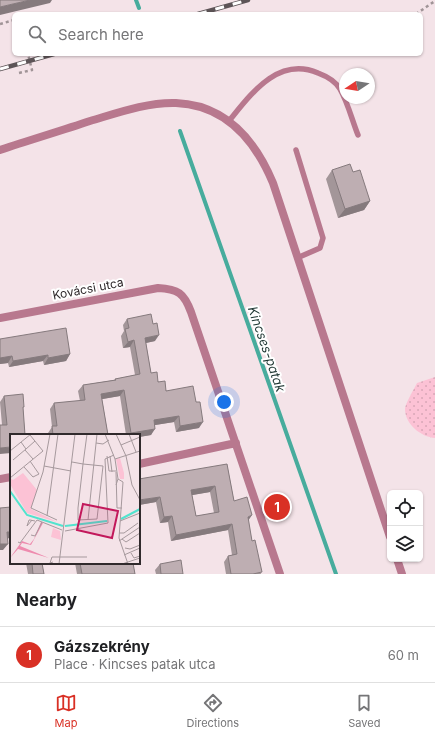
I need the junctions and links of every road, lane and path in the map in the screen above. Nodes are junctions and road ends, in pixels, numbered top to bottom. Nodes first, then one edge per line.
1 (435, 1) edge
2 (419, 12) edge
3 (12, 21) edge
4 (0, 24) edge
5 (28, 56) edge
6 (19, 73) dead end
7 (229, 121) junction
8 (358, 135) dead end
9 (0, 150) edge
10 (296, 150) dead end
11 (297, 258) junction
12 (0, 318) edge
13 (236, 443) junction
14 (140, 464) edge
15 (10, 478) edge
16 (0, 479) edge
17 (387, 528) edge
18 (398, 562) edge
19 (280, 574) edge
20 (402, 574) edge

1 - 2 path
3 - 4 path
5 - 6 path
7 - 8 lane
7 - 9 street
7 - 11 street
10 - 11 lane
11 - 17 street
12 - 13 street, Kovácsi utca
13 - 14 street
13 - 19 street
15 - 16 street
18 - 20 street

